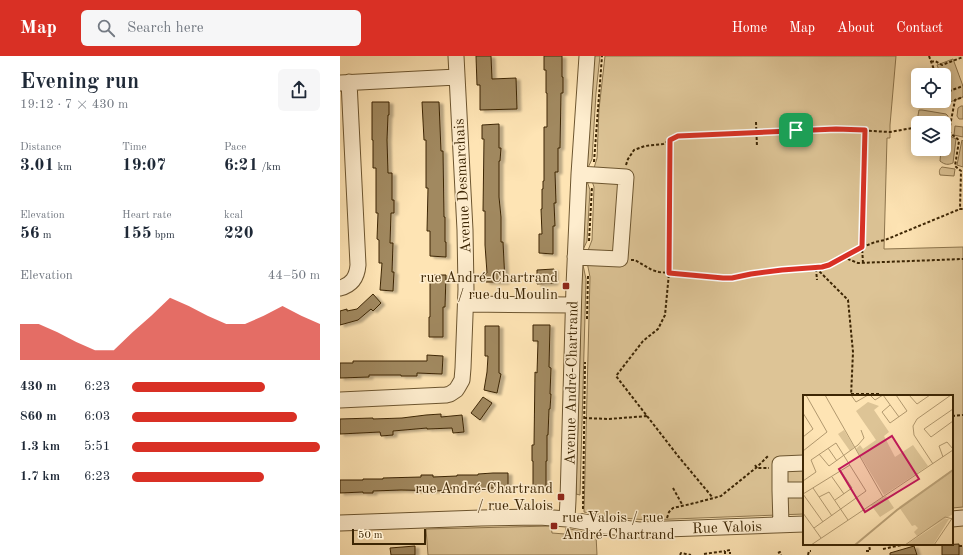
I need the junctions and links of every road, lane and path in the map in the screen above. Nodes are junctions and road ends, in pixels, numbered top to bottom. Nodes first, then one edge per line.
1 (456, 56) edge
2 (587, 56) edge
3 (602, 56) edge
4 (929, 56) edge
5 (963, 56) edge
6 (931, 62) junction
7 (933, 68) edge
8 (457, 78) junction
9 (344, 82) edge
10 (963, 86) edge
11 (951, 90) edge
12 (963, 97) edge
13 (952, 115) junction
14 (957, 116) dead end
15 (756, 122) dead end
16 (951, 122) edge
17 (911, 128) edge
18 (865, 130) junction
19 (757, 132) junction
20 (951, 134) edge
21 (670, 140) junction
22 (757, 147) dead end
23 (592, 165) dead end
24 (625, 168) dead end
25 (579, 174) junction
26 (961, 209) edge
27 (862, 247) junction
28 (575, 257) junction
29 (843, 257) junction
30 (963, 259) edge
31 (635, 260) dead end
32 (863, 263) junction
33 (816, 268) junction
34 (588, 272) dead end
35 (669, 273) junction
36 (817, 280) dead end
37 (340, 288) edge
38 (466, 304) junction
39 (573, 305) junction
40 (586, 326) dead end
41 (585, 357) dead end
42 (881, 394) dead end
43 (851, 395) edge
44 (340, 400) edge
45 (963, 415) edge
46 (647, 416) junction
47 (953, 416) edge
48 (584, 418) junction
49 (769, 455) dead end
50 (803, 463) edge
51 (756, 466) junction
52 (770, 468) dead end
53 (673, 488) dead end
54 (780, 490) junction
55 (803, 490) edge
56 (713, 498) junction
57 (683, 506) junction
58 (582, 512) dead end
59 (963, 518) edge
60 (567, 519) junction
61 (953, 519) edge
62 (667, 520) dead end
63 (340, 523) edge
64 (803, 524) edge
65 (781, 525) junction
66 (869, 545) edge
67 (902, 545) edge
68 (906, 545) edge
69 (959, 546) dead end
70 (963, 546) edge
71 (908, 548) dead end
72 (883, 550) dead end
73 (725, 551) junction
74 (866, 551) dead end
75 (811, 552) dead end
76 (778, 553) dead end
77 (704, 554) dead end
78 (725, 554) edge
79 (730, 554) dead end
80 (680, 555) edge
81 (691, 555) edge
82 (781, 555) edge
83 (808, 555) edge

1 - 8 street, Avenue Desmarchais
2 - 25 street, Avenue André-Chartrand
3 - 23 path
4 - 6 path
5 - 6 path
6 - 7 path
8 - 9 street
8 - 38 street, Avenue Desmarchais
9 - 37 street
10 - 11 path
12 - 13 path
13 - 14 path
13 - 16 path
15 - 19 path
17 - 18 path
18 - 19 path
18 - 27 path
19 - 21 path
19 - 22 path
20 - 26 path
21 - 24 path
21 - 35 path
25 - 28 street, Avenue André-Chartrand
25 - 28 street
26 - 27 path
27 - 29 path
27 - 32 path
28 - 39 street, Avenue André-Chartrand
29 - 32 path
29 - 33 path
30 - 32 path
31 - 35 path
33 - 35 path
33 - 36 path
33 - 43 path
34 - 40 path, Avenue André-Chartrand
35 - 46 path
38 - 39 street
38 - 44 street, Avenue Desmarchais
39 - 60 street, Avenue André-Chartrand
41 - 48 path, Avenue André-Chartrand
42 - 43 path
45 - 47 path
46 - 48 path
46 - 56 path
48 - 58 path, Avenue André-Chartrand
49 - 51 path
50 - 54 street
51 - 52 path
51 - 56 path
53 - 57 path
54 - 55 street
54 - 65 street
56 - 57 path
57 - 62 path
59 - 61 street
60 - 63 street, Rue Valois
60 - 65 street, Rue Valois
64 - 65 street, Rue Valois
66 - 74 path
67 - 72 path
68 - 71 path
69 - 70 path
73 - 77 path
73 - 78 path
73 - 79 path
75 - 83 path
76 - 82 path
80 - 81 path

